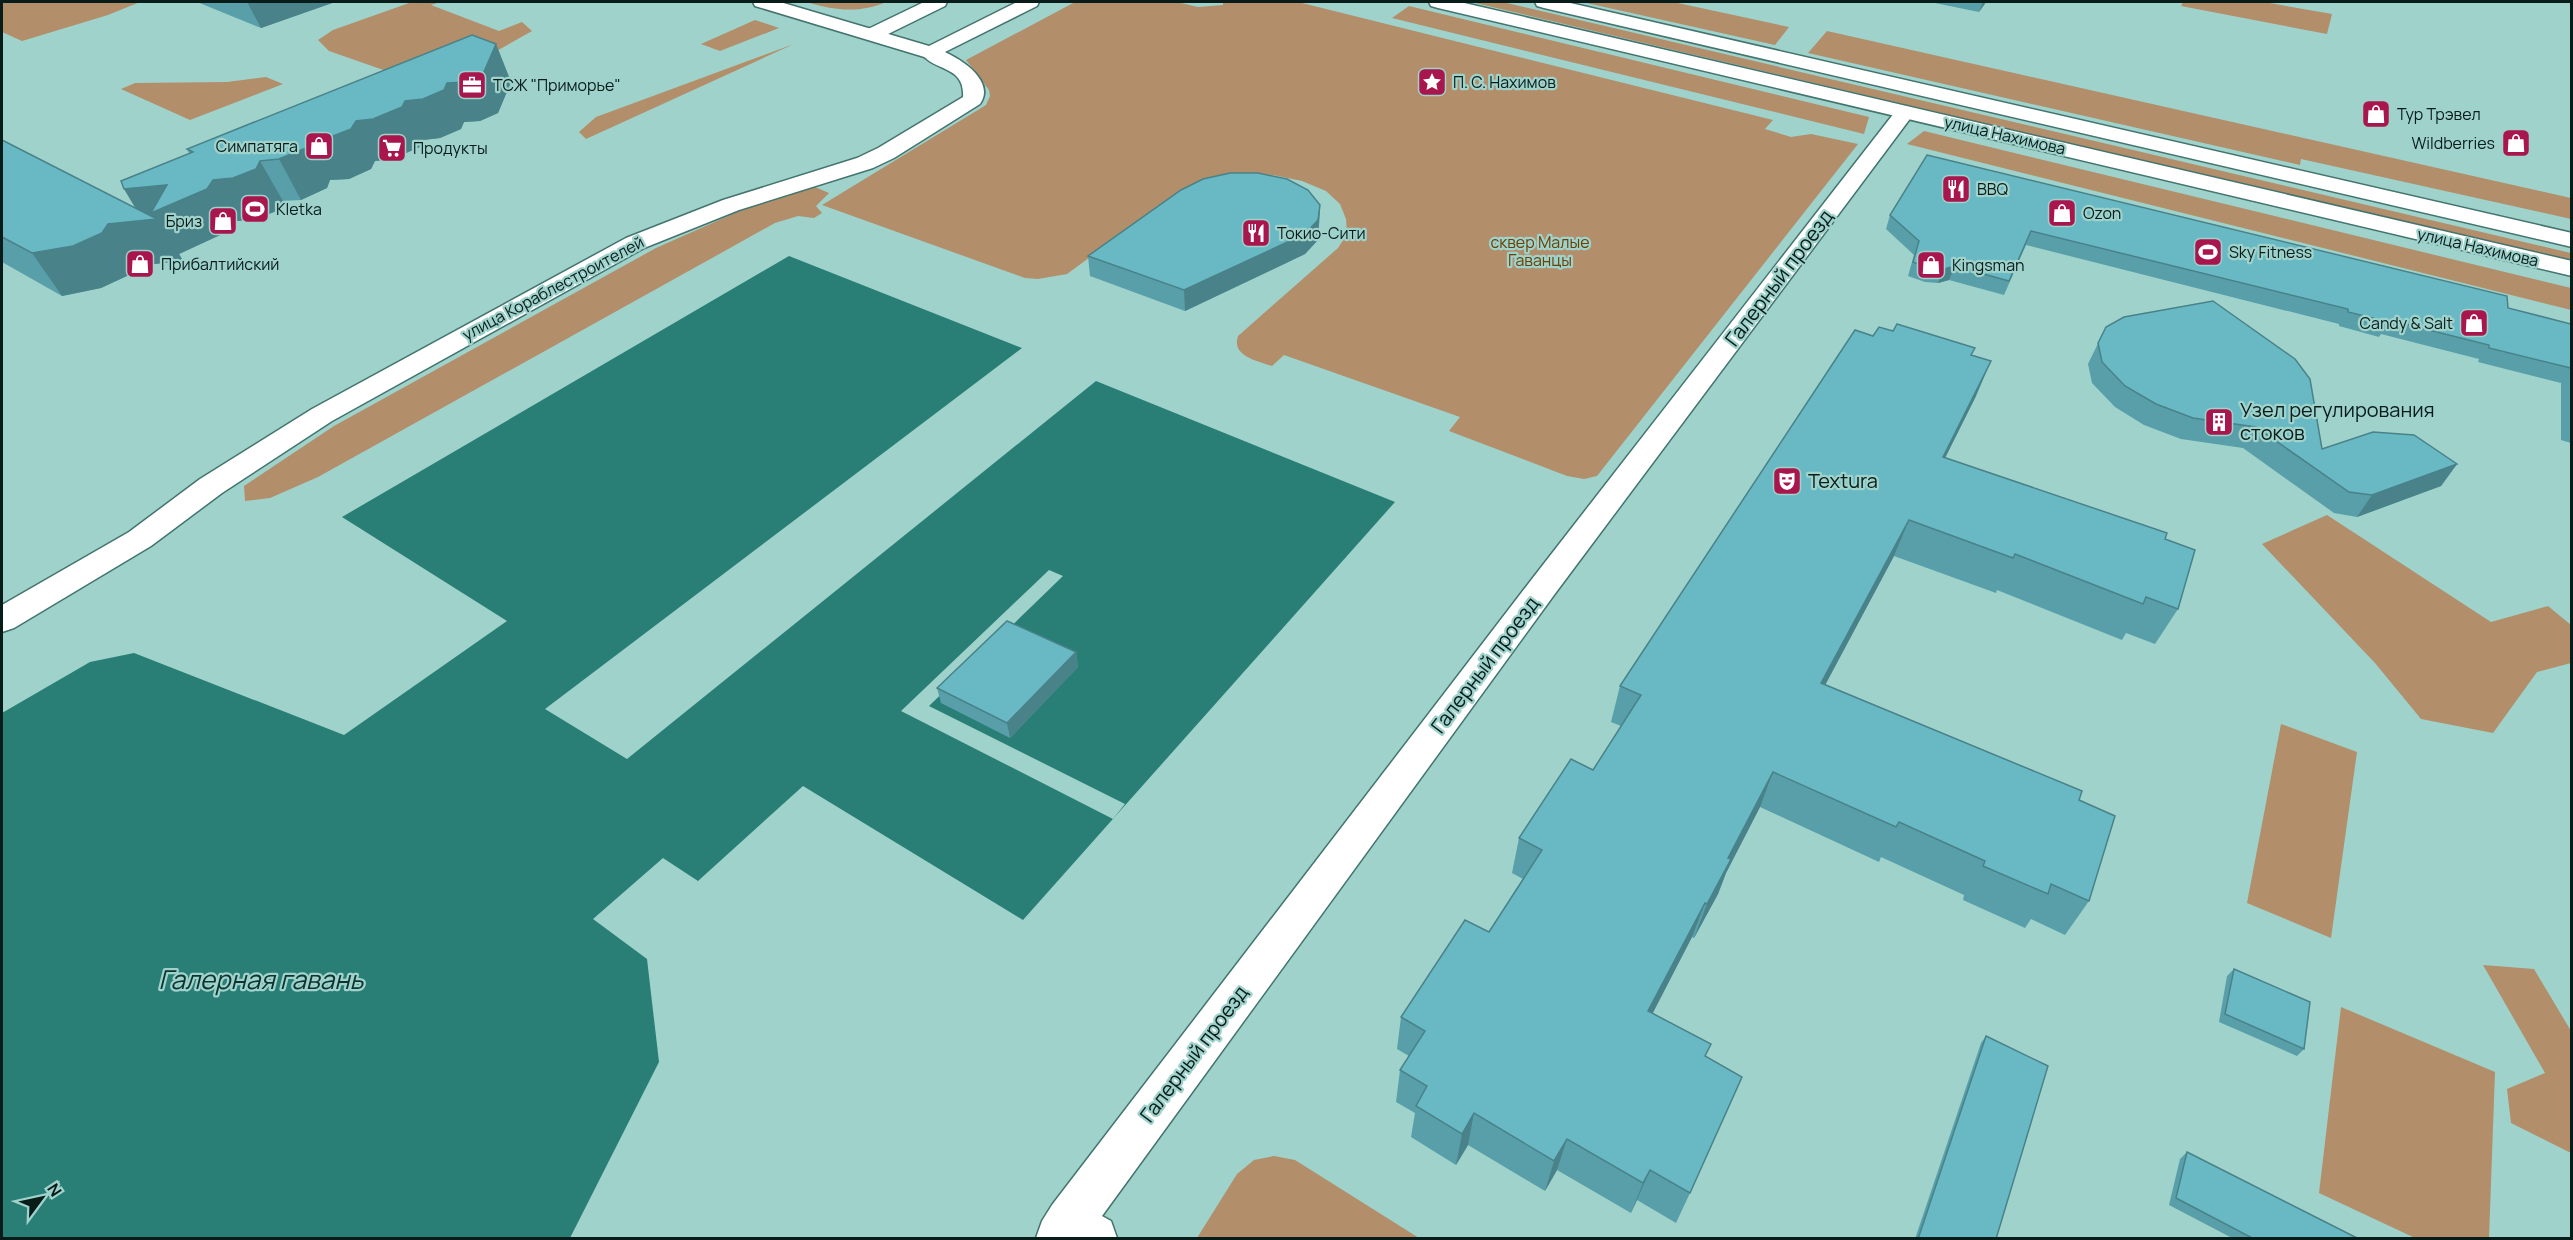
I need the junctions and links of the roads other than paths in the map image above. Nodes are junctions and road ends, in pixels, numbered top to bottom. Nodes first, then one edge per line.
1 (762, 2) edge
2 (938, 2) edge
3 (1030, 2) edge
4 (1438, 2) edge
5 (1544, 2) edge
6 (873, 34) junction
7 (930, 53) junction
8 (1905, 112) junction
9 (2571, 240) edge
10 (2571, 270) edge
11 (2, 620) edge
12 (1067, 1234) edge

1 - 6 street
2 - 6 street
3 - 7 street
4 - 8 street, улица Нахимова
5 - 9 street, улица Нахимова
6 - 7 street
7 - 11 street, улица Кораблестроителей
8 - 10 street, улица Нахимова
8 - 12 street, Галерный проезд

